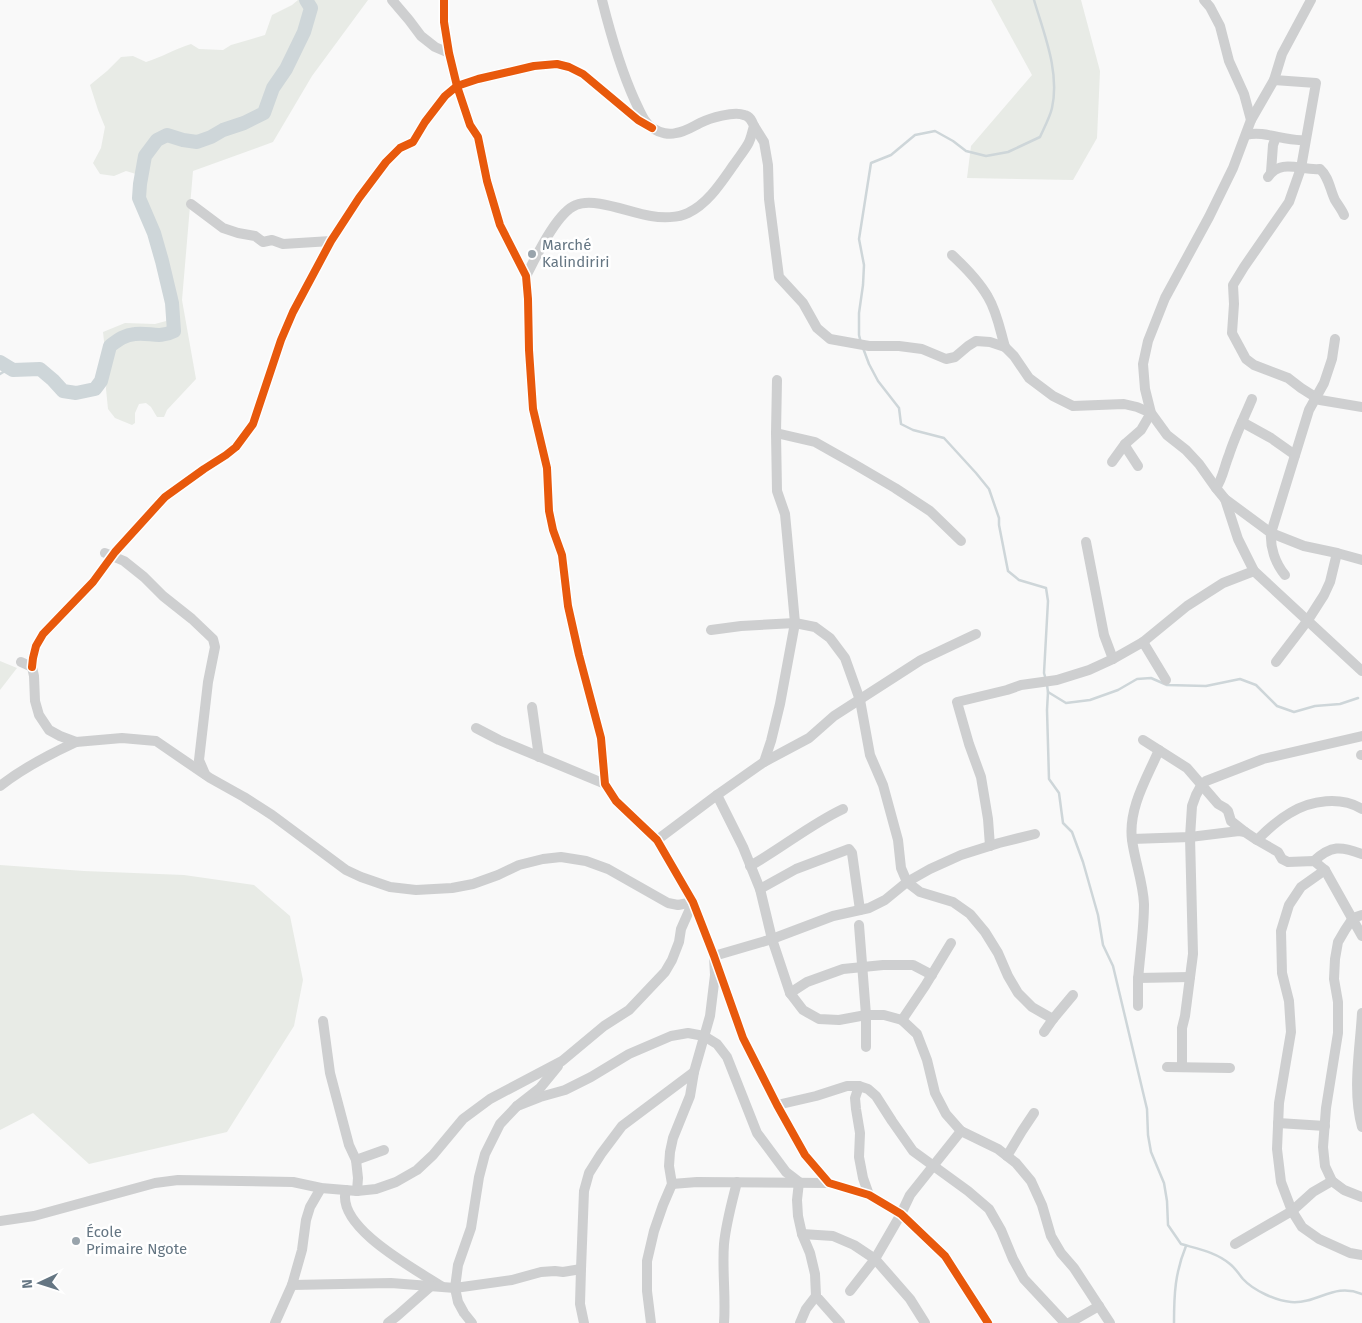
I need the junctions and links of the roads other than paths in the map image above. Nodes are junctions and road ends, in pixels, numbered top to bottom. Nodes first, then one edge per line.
1 (392, 0) edge
2 (444, 0) edge
3 (602, 0) edge
4 (1204, 0) edge
5 (1311, 0) edge
6 (449, 53) junction
7 (1274, 80) junction
8 (457, 86) junction
9 (1251, 120) junction
10 (754, 126) junction
11 (652, 128) junction
12 (1246, 134) junction
13 (1276, 137) junction
14 (1305, 140) junction
15 (1301, 168) junction
16 (191, 204) dead end
17 (1344, 215) dead end
18 (330, 241) junction
19 (952, 255) dead end
20 (526, 276) junction
21 (1335, 339) dead end
22 (1005, 347) junction
23 (777, 380) dead end
24 (1316, 398) junction
25 (1252, 399) dead end
26 (1362, 407) edge
27 (1150, 413) junction
28 (1242, 422) junction
29 (776, 433) junction
30 (1126, 444) junction
31 (1295, 455) junction
32 (1112, 462) dead end
33 (1138, 466) dead end
34 (1216, 488) junction
35 (1225, 498) junction
36 (1271, 533) junction
37 (961, 541) dead end
38 (1086, 542) dead end
39 (1338, 552) junction
40 (108, 555) junction
41 (1362, 560) edge
42 (1254, 571) junction
43 (1285, 575) dead end
44 (1308, 620) junction
45 (795, 624) junction
46 (711, 630) dead end
47 (976, 634) dead end
48 (1143, 642) junction
49 (1113, 659) junction
50 (21, 662) dead end
51 (1276, 662) dead end
52 (32, 667) junction
53 (1362, 671) edge
54 (1166, 680) dead end
55 (860, 700) junction
56 (532, 707) dead end
57 (476, 728) dead end
58 (1362, 736) edge
59 (1143, 740) dead end
60 (76, 742) junction
61 (1159, 750) junction
62 (539, 757) junction
63 (764, 762) junction
64 (205, 775) junction
65 (605, 784) junction
66 (1202, 784) junction
67 (0, 786) edge
68 (717, 795) junction
69 (844, 809) dead end
70 (1362, 809) edge
71 (1245, 832) junction
72 (1035, 834) dead end
73 (1190, 837) junction
74 (1132, 839) junction
75 (657, 840) junction
76 (1256, 840) junction
77 (990, 846) junction
78 (1362, 854) edge
79 (1314, 861) junction
80 (750, 866) junction
81 (1325, 870) junction
82 (907, 882) junction
83 (760, 889) junction
84 (692, 902) junction
85 (860, 910) junction
86 (1357, 916) edge
87 (860, 926) dead end
88 (1362, 936) edge
89 (772, 939) junction
90 (951, 943) dead end
91 (714, 956) junction
92 (864, 966) junction
93 (932, 975) junction
94 (1190, 977) junction
95 (1138, 978) junction
96 (790, 993) junction
97 (1073, 995) dead end
98 (1138, 1006) dead end
99 (1362, 1013) edge
100 (866, 1014) junction
101 (1052, 1019) junction
102 (902, 1020) junction
103 (323, 1021) dead end
104 (1044, 1032) dead end
105 (704, 1036) junction
106 (866, 1046) dead end
107 (562, 1061) junction
108 (1168, 1067) dead end
109 (1182, 1068) junction
110 (1230, 1068) dead end
111 (694, 1072) junction
112 (858, 1086) junction
113 (777, 1105) junction
114 (517, 1106) junction
115 (1034, 1113) dead end
116 (1278, 1123) junction
117 (1325, 1126) junction
118 (1362, 1127) edge
119 (961, 1130) junction
120 (384, 1150) dead end
121 (1007, 1156) junction
122 (356, 1160) junction
123 (933, 1166) junction
124 (1332, 1181) junction
125 (737, 1182) junction
126 (799, 1182) junction
127 (830, 1183) junction
128 (672, 1184) junction
129 (321, 1188) junction
130 (346, 1190) junction
131 (357, 1191) junction
132 (870, 1195) junction
133 (1362, 1197) edge
134 (1292, 1211) junction
135 (901, 1214) junction
136 (0, 1221) edge
137 (802, 1234) junction
138 (1235, 1244) dead end
139 (1362, 1255) edge
140 (875, 1259) junction
141 (581, 1269) junction
142 (292, 1285) junction
143 (436, 1286) junction
144 (455, 1288) junction
145 (850, 1291) dead end
146 (816, 1296) junction
147 (1099, 1306) junction
148 (275, 1323) edge
149 (388, 1323) edge
150 (472, 1323) edge
151 (584, 1323) edge
152 (651, 1323) edge
153 (724, 1323) edge
154 (800, 1323) edge
155 (840, 1323) edge
156 (925, 1323) edge
157 (988, 1323) edge
158 (1065, 1323) edge
159 (1069, 1323) edge
160 (1110, 1323) edge

1 - 6 street
2 - 6 street
3 - 11 street
4 - 9 street
5 - 7 street
6 - 8 street
7 - 9 street
7 - 14 street
8 - 11 street
8 - 18 street
8 - 20 street
9 - 12 street
10 - 11 street
10 - 20 street
10 - 22 street
12 - 13 street
12 - 27 street
13 - 14 street
13 - 15 street
14 - 15 street
15 - 17 street
15 - 24 street
16 - 18 street
18 - 40 street
19 - 22 street
20 - 65 street
21 - 24 street
22 - 27 street
23 - 29 street
24 - 26 street
24 - 31 street
25 - 28 street
27 - 30 street
27 - 34 street
28 - 31 street
28 - 34 street
29 - 37 street
29 - 45 street
30 - 32 street
30 - 33 street
31 - 36 street
34 - 35 street
35 - 36 street
35 - 42 street
36 - 39 street
36 - 43 street
38 - 49 street
39 - 41 street
39 - 44 street
40 - 52 street
40 - 64 street
42 - 44 street
42 - 48 street
44 - 51 street
44 - 53 street
45 - 46 street
45 - 55 street
45 - 63 street
47 - 55 street
48 - 49 street
48 - 54 street
49 - 77 street
50 - 52 street
52 - 60 street
55 - 63 street
55 - 82 street
56 - 62 street
57 - 62 street
58 - 66 street
59 - 61 street
60 - 64 street
60 - 67 street
61 - 66 street
61 - 74 street
62 - 65 street
63 - 68 street
64 - 84 street
65 - 75 street
66 - 71 street
66 - 73 street
68 - 75 street
68 - 80 street
69 - 80 street
70 - 76 street
71 - 73 street
71 - 76 street
72 - 77 street
73 - 74 street
73 - 94 street
74 - 95 street
75 - 84 street
76 - 79 street
77 - 82 street
78 - 79 street
79 - 81 street
80 - 83 street
81 - 86 street
81 - 116 street
82 - 85 street
82 - 101 street
83 - 85 street
83 - 89 street
84 - 91 street
84 - 107 street
85 - 89 street
86 - 88 street
86 - 117 street
87 - 92 street
89 - 91 street
89 - 96 street
90 - 93 street
91 - 105 street
91 - 113 street
92 - 93 street
92 - 96 street
92 - 100 street
93 - 102 street
94 - 95 street
94 - 109 street
95 - 98 street
96 - 100 street
97 - 101 street
99 - 118 street
100 - 102 street
100 - 106 street
101 - 104 street
102 - 119 street
103 - 122 street
105 - 111 street
105 - 114 street
105 - 126 street
107 - 114 street
107 - 131 street
108 - 109 street
109 - 110 street
111 - 128 street
111 - 141 street
112 - 113 street
112 - 123 street
112 - 132 street
113 - 127 street
114 - 144 street
115 - 121 street
116 - 117 street
116 - 134 street
117 - 124 street
119 - 121 street
119 - 123 street
120 - 122 street
121 - 147 street
122 - 131 street
123 - 135 street
123 - 158 street
124 - 133 street
124 - 134 street
125 - 126 street
125 - 128 street
125 - 153 street
126 - 127 street
126 - 137 street
127 - 132 street
128 - 152 street
129 - 130 street
129 - 136 street
129 - 142 street
130 - 131 street
130 - 143 street
132 - 135 street
134 - 138 street
134 - 139 street
135 - 140 street
135 - 157 street
137 - 140 street
137 - 146 street
140 - 145 street
140 - 156 street
141 - 144 street
141 - 151 street
142 - 143 street
142 - 148 street
143 - 144 street
143 - 149 street
144 - 150 street
146 - 154 street
146 - 155 street
147 - 159 street
147 - 160 street

